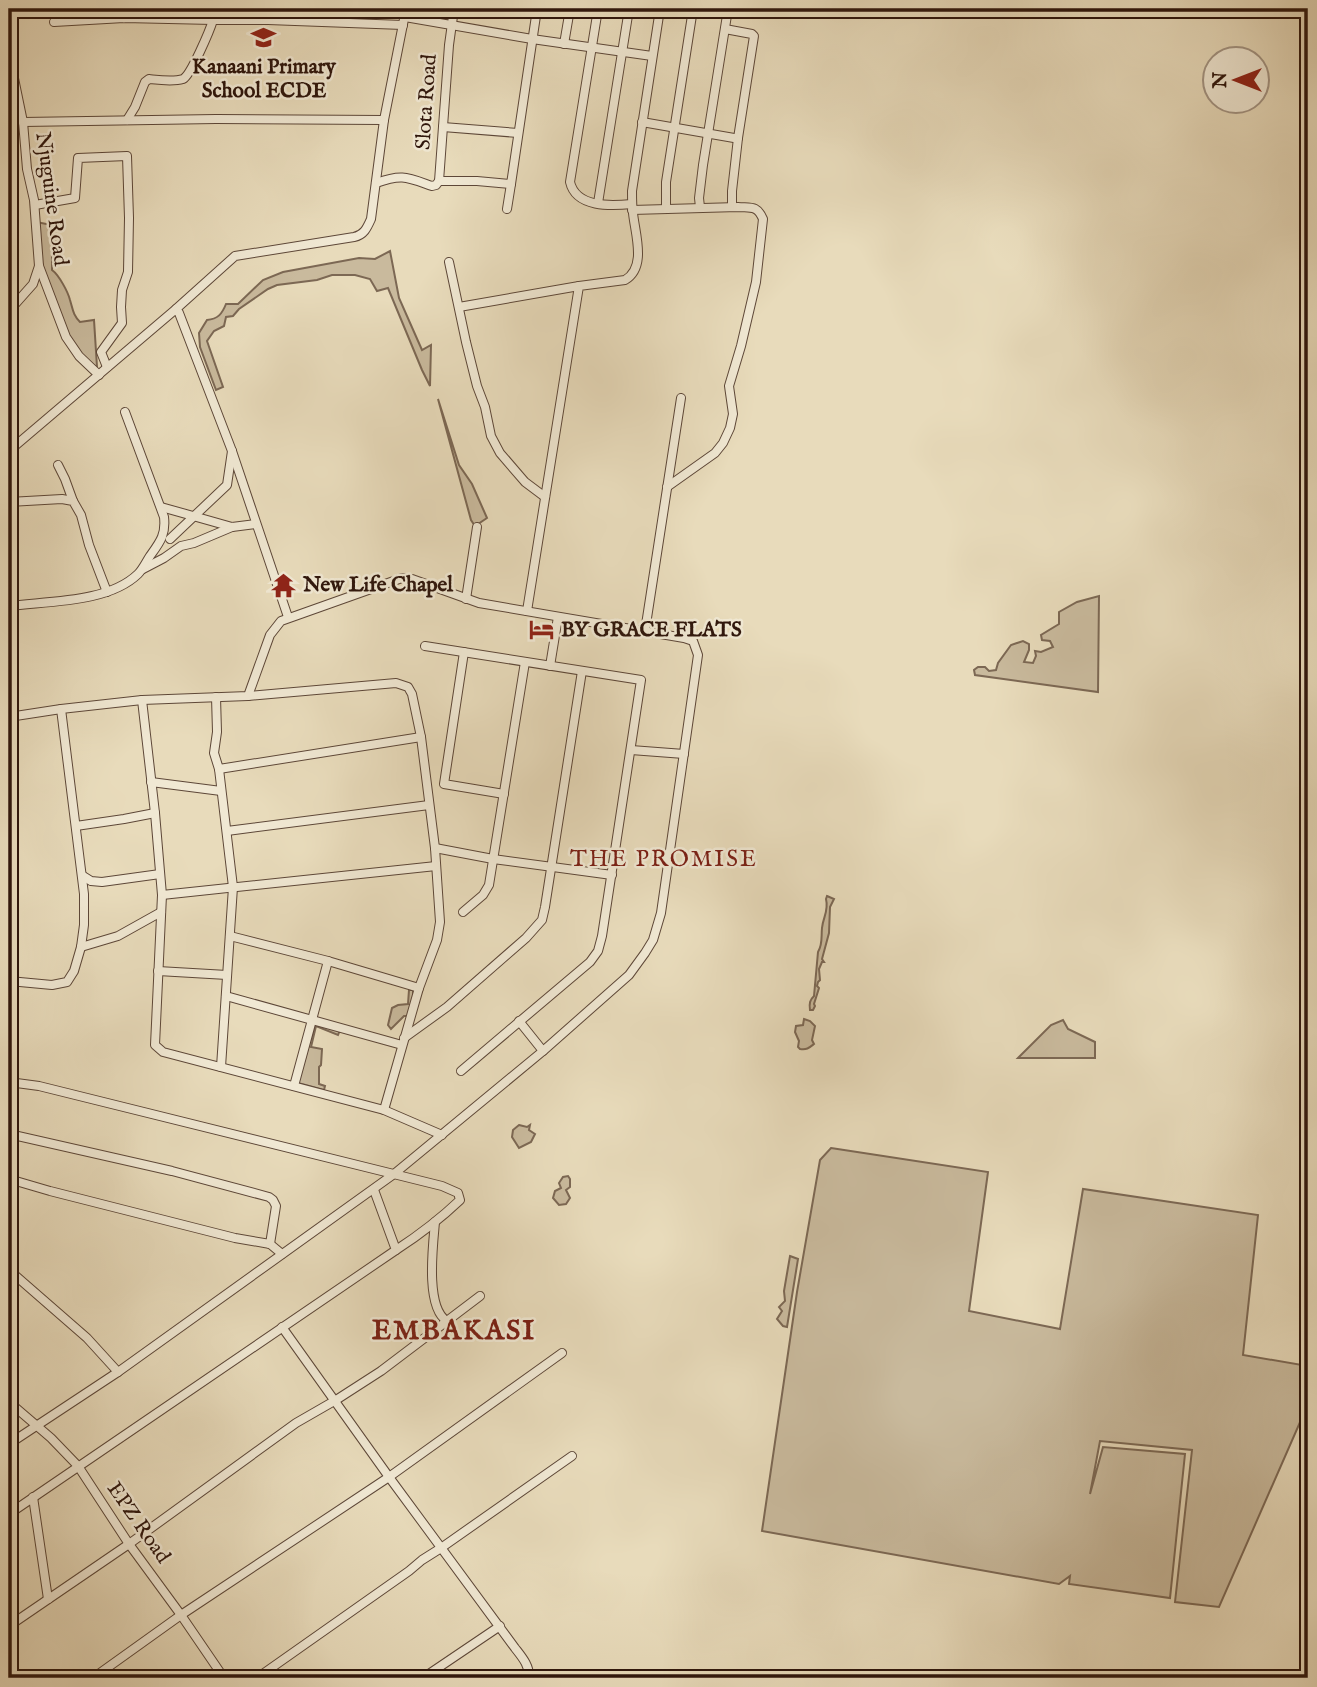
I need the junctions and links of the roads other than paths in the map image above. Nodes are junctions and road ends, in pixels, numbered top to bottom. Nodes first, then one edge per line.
1 (117, 9) edge
2 (225, 9) edge
3 (454, 9) edge
4 (537, 9) edge
5 (570, 9) edge
6 (598, 9) edge
7 (629, 9) edge
8 (660, 9) edge
9 (693, 9) edge
10 (727, 9) edge
11 (405, 17) edge
12 (124, 18) junction
13 (225, 19) junction
14 (213, 20) junction
15 (54, 22) dead end
16 (451, 25) junction
17 (725, 29) junction
18 (532, 39) junction
19 (564, 44) junction
20 (592, 48) junction
21 (622, 51) junction
22 (9, 54) edge
23 (652, 56) junction
24 (127, 120) junction
25 (384, 120) junction
26 (23, 122) junction
27 (642, 122) junction
28 (443, 127) junction
29 (675, 129) junction
30 (518, 133) junction
31 (708, 134) junction
32 (738, 138) junction
33 (439, 181) junction
34 (376, 183) junction
35 (511, 184) junction
36 (597, 203) junction
37 (35, 205) junction
38 (632, 207) junction
39 (732, 207) junction
40 (700, 208) junction
41 (507, 209) dead end
42 (666, 209) junction
43 (449, 262) dead end
44 (39, 266) junction
45 (579, 286) junction
46 (459, 307) junction
47 (176, 309) junction
48 (9, 311) edge
49 (107, 367) junction
50 (99, 375) junction
51 (681, 398) dead end
52 (125, 412) dead end
53 (9, 451) edge
54 (232, 451) junction
55 (58, 465) dead end
56 (667, 487) junction
57 (545, 497) junction
58 (73, 501) junction
59 (9, 502) edge
60 (161, 507) junction
61 (192, 517) junction
62 (256, 524) junction
63 (232, 527) junction
64 (477, 527) dead end
65 (168, 535) junction
66 (177, 548) junction
67 (141, 570) junction
68 (107, 592) junction
69 (466, 599) junction
70 (9, 606) edge
71 (527, 611) junction
72 (288, 617) junction
73 (558, 617) junction
74 (645, 631) junction
75 (425, 646) dead end
76 (464, 652) junction
77 (525, 662) junction
78 (550, 666) junction
79 (582, 671) junction
80 (248, 696) junction
81 (216, 697) junction
82 (142, 700) junction
83 (9, 702) edge
84 (61, 709) junction
85 (10, 717) edge
86 (421, 737) junction
87 (631, 750) junction
88 (684, 754) junction
89 (219, 769) junction
90 (151, 782) junction
91 (221, 791) junction
92 (504, 794) junction
93 (429, 805) junction
94 (155, 813) junction
95 (76, 826) junction
96 (227, 831) junction
97 (435, 848) junction
98 (493, 859) junction
99 (436, 866) junction
100 (551, 866) junction
101 (160, 874) junction
102 (612, 875) junction
103 (83, 876) junction
104 (233, 887) junction
105 (162, 895) junction
106 (161, 912) junction
107 (463, 912) dead end
108 (230, 936) junction
109 (80, 947) junction
110 (328, 961) junction
111 (158, 971) junction
112 (227, 975) junction
113 (9, 981) edge
114 (419, 988) junction
115 (226, 996) junction
116 (312, 1020) junction
117 (519, 1021) junction
118 (403, 1041) junction
119 (543, 1051) junction
120 (221, 1067) junction
121 (461, 1071) dead end
122 (9, 1082) edge
123 (294, 1086) junction
124 (384, 1110) junction
125 (9, 1134) edge
126 (442, 1135) junction
127 (394, 1174) junction
128 (9, 1179) edge
129 (374, 1190) junction
130 (435, 1222) junction
131 (270, 1244) junction
132 (396, 1250) junction
133 (282, 1254) junction
134 (9, 1270) edge
135 (480, 1296) dead end
136 (447, 1321) junction
137 (282, 1327) junction
138 (562, 1353) dead end
139 (118, 1372) junction
140 (335, 1401) junction
141 (9, 1402) edge
142 (36, 1425) junction
143 (9, 1444) edge
144 (572, 1456) dead end
145 (78, 1466) junction
146 (388, 1477) junction
147 (33, 1497) junction
148 (9, 1514) edge
149 (130, 1544) junction
150 (442, 1548) junction
151 (48, 1599) junction
152 (181, 1615) junction
153 (9, 1626) edge
154 (500, 1626) junction
155 (9, 1670) edge
156 (16, 1678) edge
157 (93, 1678) edge
158 (224, 1678) edge
159 (257, 1678) edge
160 (423, 1678) edge
161 (529, 1678) edge

1 - 12 street
2 - 13 street
3 - 16 street, Slota Road
4 - 18 street
5 - 19 street
6 - 20 street
7 - 21 street
8 - 23 street
9 - 29 street
10 - 17 street
11 - 13 street, Slota Road
11 - 16 street, Slota Road
11 - 25 street
12 - 14 street, Slota Road
12 - 15 street, Slota Road
13 - 14 street, Slota Road
14 - 24 street
16 - 18 street, Slota Road
16 - 28 street, Slota Road
17 - 31 street
17 - 32 street
18 - 19 street, Slota Road
18 - 30 street
19 - 20 street, Slota Road
20 - 21 street, Slota Road
20 - 36 street
21 - 23 street, Slota Road
21 - 36 street
22 - 26 street, Njuguine Road
23 - 27 street
24 - 25 street
24 - 26 street
25 - 34 street
26 - 37 street, Njuguine Road
27 - 29 street
27 - 38 street
28 - 30 street
28 - 33 street, Slota Road
29 - 31 street
29 - 42 street
30 - 35 street
31 - 32 street
31 - 40 street
32 - 39 street
33 - 34 street
33 - 35 street
34 - 47 street
35 - 41 street
36 - 38 street
37 - 44 street, Njuguine Road
37 - 49 street
38 - 42 street
38 - 45 street
39 - 40 street
39 - 56 street
40 - 42 street
43 - 46 street
44 - 48 street
44 - 50 street, Njuguine Road
45 - 46 street
45 - 57 street
46 - 57 street
47 - 49 street
47 - 54 street
49 - 50 street
50 - 53 street
51 - 56 street
52 - 60 street
54 - 61 street
54 - 62 street
55 - 58 street
56 - 74 street
57 - 71 street
58 - 59 street
58 - 68 street
60 - 61 street
60 - 65 street
61 - 63 street
61 - 65 street
62 - 63 street
62 - 72 street
63 - 66 street
64 - 69 street
65 - 66 street
65 - 67 street
66 - 67 street
67 - 68 street
68 - 70 street
69 - 71 street
69 - 72 street
71 - 73 street
72 - 80 street
73 - 74 street
73 - 78 street
74 - 88 street
75 - 76 street
76 - 77 street
76 - 92 street
77 - 78 street
77 - 92 street
78 - 79 street
79 - 87 street
79 - 100 street
80 - 81 street
80 - 86 street
81 - 82 street
81 - 89 street
82 - 84 street
82 - 90 street
83 - 85 street
84 - 85 street
84 - 95 street
86 - 89 street
86 - 93 street
87 - 88 street
87 - 102 street
88 - 119 street
89 - 91 street
90 - 91 street
90 - 94 street
91 - 96 street
92 - 98 street
93 - 96 street
93 - 97 street
94 - 95 street
94 - 101 street
95 - 103 street
96 - 104 street
97 - 98 street
97 - 99 street
98 - 100 street
98 - 107 street
99 - 104 street
99 - 114 street
100 - 102 street
100 - 118 street
101 - 103 street
101 - 105 street
102 - 117 street
103 - 109 street
104 - 105 street
104 - 108 street
105 - 106 street
106 - 109 street
106 - 111 street
108 - 110 street
108 - 112 street
109 - 113 street
110 - 114 street
110 - 116 street
111 - 112 street
111 - 120 street
112 - 115 street
114 - 118 street
115 - 116 street
115 - 120 street
116 - 118 street
116 - 123 street
117 - 119 street
117 - 121 street
118 - 124 street
119 - 126 street
120 - 123 street
122 - 127 street
123 - 124 street
124 - 126 street
125 - 131 street
126 - 127 street
127 - 129 street
127 - 130 street
128 - 131 street
129 - 132 street
129 - 133 street
130 - 132 street
130 - 136 street
131 - 133 street
132 - 137 street
133 - 139 street
134 - 139 street
135 - 136 street
136 - 140 street
137 - 140 street
137 - 145 street
138 - 146 street
139 - 142 street
140 - 146 street
140 - 149 street
141 - 142 street, EPZ Road
142 - 143 street
142 - 145 street, EPZ Road
144 - 150 street
145 - 147 street
145 - 149 street, EPZ Road
146 - 150 street
146 - 152 street
147 - 148 street
147 - 151 street
149 - 151 street
149 - 152 street, EPZ Road
150 - 154 street
150 - 159 street
151 - 153 street
152 - 157 street
152 - 158 street, EPZ Road
154 - 160 street
154 - 161 street
155 - 156 street

